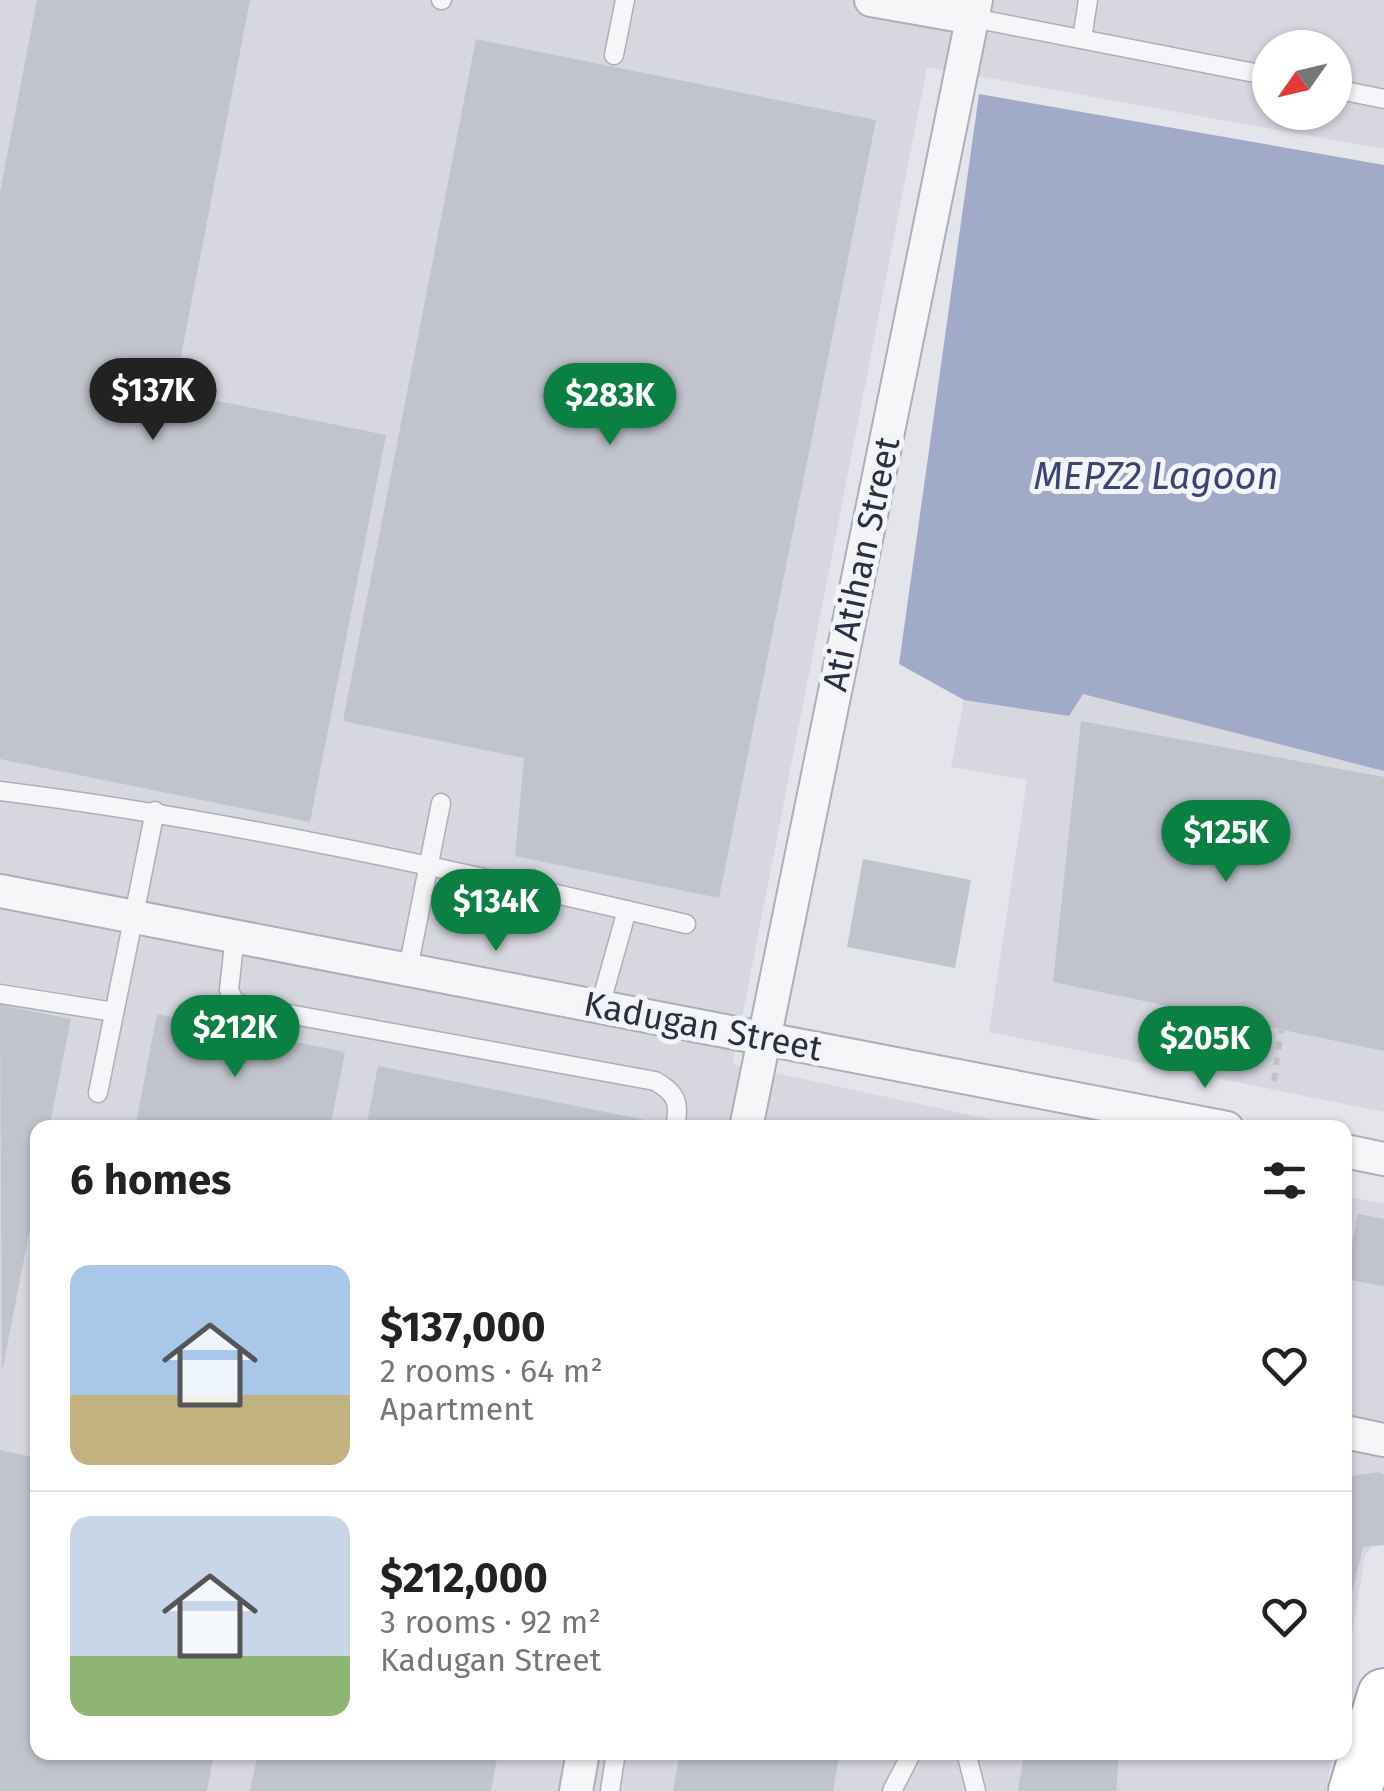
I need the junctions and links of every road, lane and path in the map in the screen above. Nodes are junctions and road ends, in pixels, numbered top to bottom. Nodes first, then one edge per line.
1 (625, 0) edge
2 (871, 0) edge
3 (1088, 0) edge
4 (975, 9) edge
5 (1082, 40) junction
6 (614, 55) dead end
7 (1252, 73) edge
8 (1352, 92) edge
9 (1384, 99) edge
10 (0, 791) edge
11 (441, 804) dead end
12 (155, 811) junction
13 (429, 864) junction
14 (0, 890) edge
15 (627, 910) junction
16 (132, 916) junction
17 (686, 924) dead end
18 (235, 936) junction
19 (408, 969) junction
20 (0, 994) edge
21 (600, 1006) junction
22 (114, 1012) junction
23 (1281, 1030) dead end
24 (763, 1037) junction
25 (1274, 1081) dead end
26 (98, 1093) dead end
27 (677, 1120) edge
28 (747, 1120) edge
29 (1158, 1120) edge
30 (1352, 1152) edge
31 (1384, 1159) edge
32 (1352, 1433) edge
33 (1384, 1440) edge
34 (1384, 1695) edge
35 (582, 1760) edge
36 (615, 1760) edge
37 (908, 1760) edge
38 (968, 1760) edge
39 (576, 1791) edge
40 (610, 1791) edge
41 (892, 1791) edge
42 (976, 1791) edge
43 (1355, 1791) edge

1 - 6 lane
2 - 4 street
3 - 5 lane
4 - 5 lane
4 - 24 street, Ati Atihan Street
5 - 7 lane
8 - 9 lane
10 - 12 lane
11 - 13 lane
12 - 13 lane
12 - 16 lane
13 - 15 lane
13 - 19 lane
14 - 16 street, Kadugan Street
15 - 17 lane
15 - 21 lane
16 - 18 street, Kadugan Street
16 - 22 lane
18 - 19 street, Kadugan Street
18 - 27 lane
19 - 21 street, Kadugan Street
20 - 22 lane
21 - 24 street, Kadugan Street
22 - 26 lane
23 - 25 path
24 - 28 street, Ati Atihan Street
24 - 29 street, Kadugan Street
30 - 31 street
32 - 33 street
34 - 43 main road
35 - 39 street
36 - 40 lane
37 - 41 lane
38 - 42 lane

